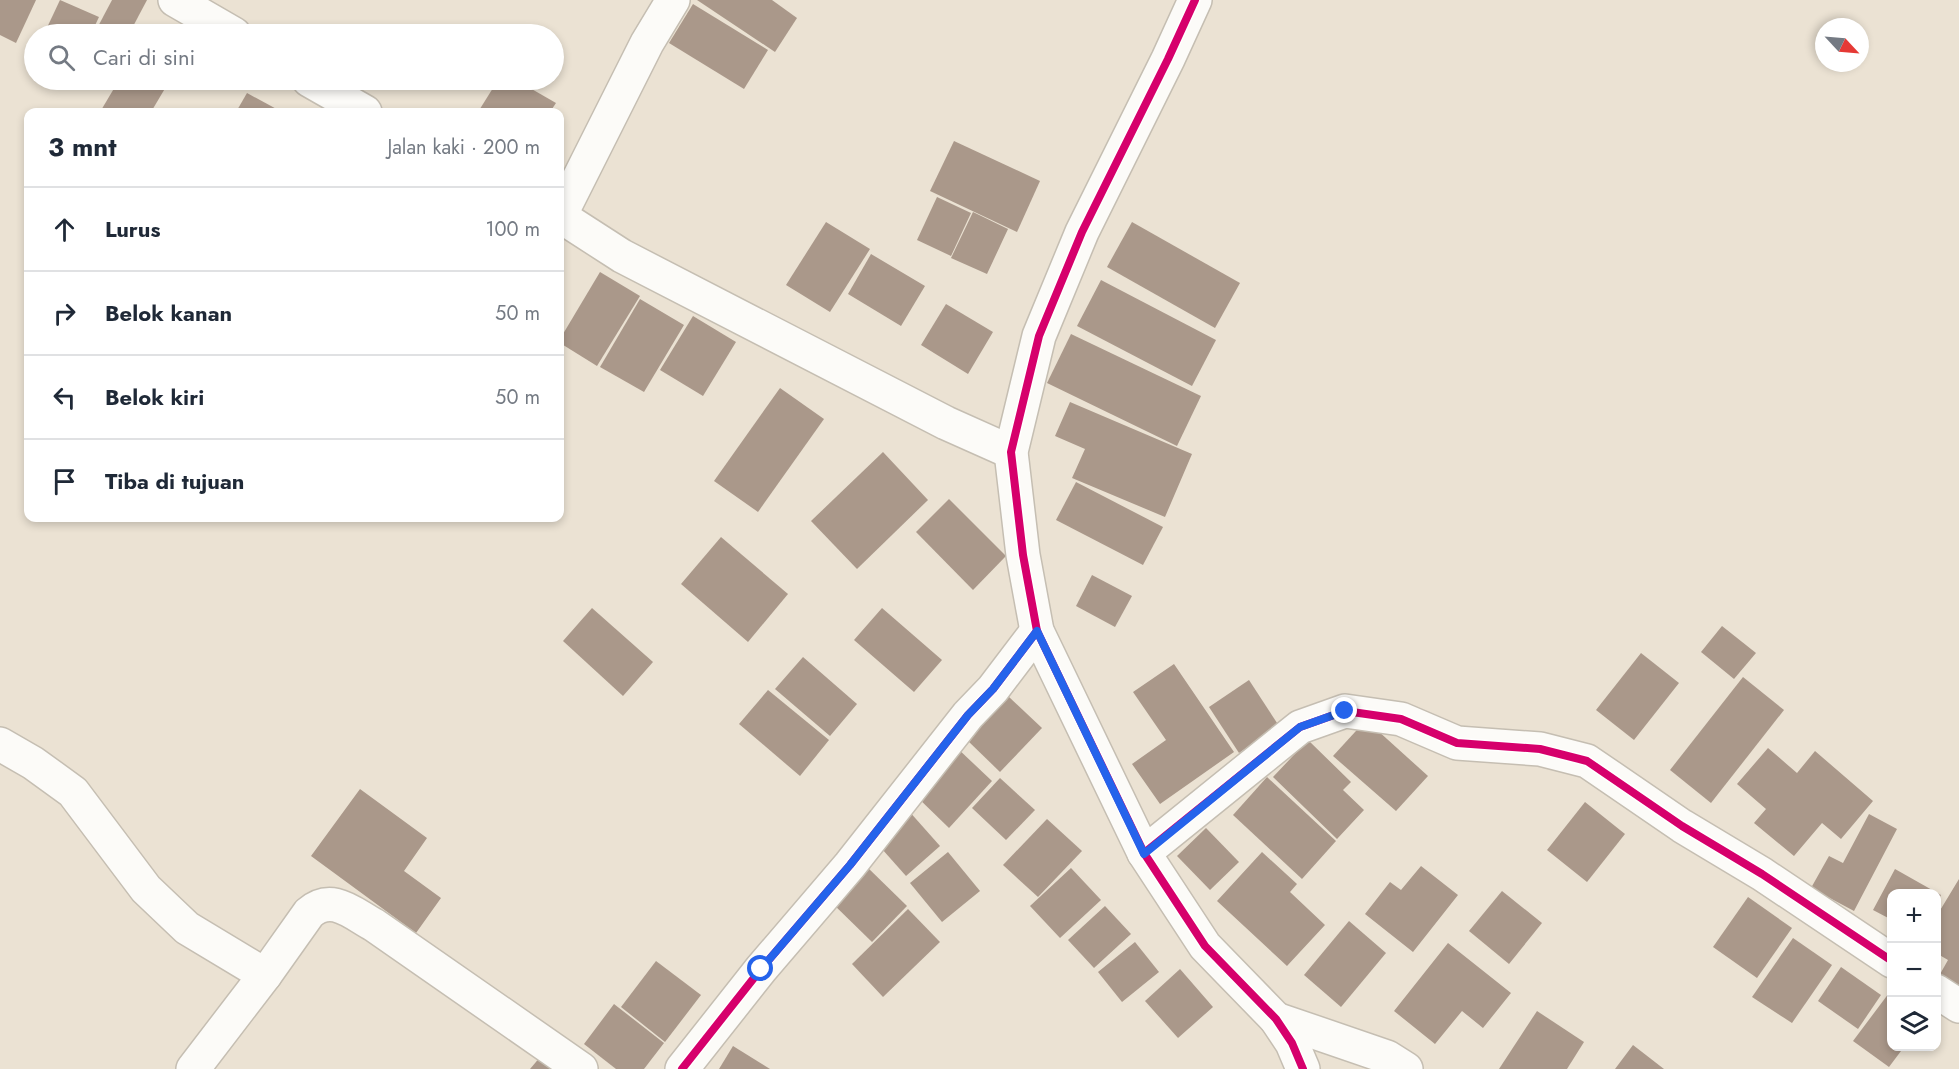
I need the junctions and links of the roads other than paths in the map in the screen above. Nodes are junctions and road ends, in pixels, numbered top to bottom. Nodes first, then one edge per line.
1 (176, 0) edge
2 (673, 0) edge
3 (1195, 0) edge
4 (217, 24) edge
5 (326, 90) edge
6 (358, 108) edge
7 (564, 208) edge
8 (564, 219) edge
9 (1011, 452) junction
10 (1037, 631) junction
11 (0, 744) edge
12 (1144, 854) junction
13 (1887, 958) edge
14 (265, 975) junction
15 (1941, 994) edge
16 (1959, 1006) edge
17 (1276, 1019) junction
18 (193, 1069) edge
19 (581, 1069) edge
20 (682, 1069) edge
21 (1303, 1069) edge
22 (1406, 1069) edge

1 - 4 street
2 - 7 street
3 - 9 street
5 - 6 street
8 - 9 street
9 - 10 street
10 - 12 street
10 - 20 street
11 - 14 street
12 - 13 street
12 - 17 street
14 - 18 street
14 - 19 street
15 - 16 street
17 - 21 street
17 - 22 street

